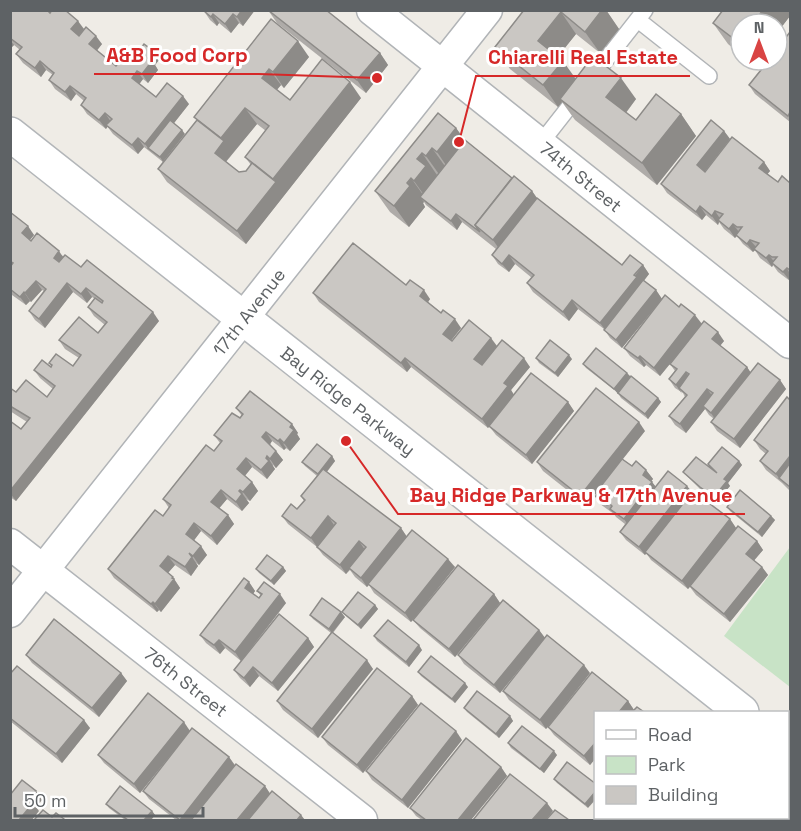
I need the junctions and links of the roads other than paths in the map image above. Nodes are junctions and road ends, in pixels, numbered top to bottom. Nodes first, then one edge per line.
1 (372, 10) edge
2 (487, 10) edge
3 (642, 15) edge
4 (443, 67) junction
5 (708, 76) dead end
6 (10, 134) edge
7 (540, 144) junction
8 (243, 319) junction
9 (790, 344) edge
10 (10, 544) edge
11 (44, 571) junction
12 (10, 612) edge
13 (741, 711) edge
14 (362, 820) edge

1 - 4 street, 74th Street
2 - 4 street, 17th Avenue
3 - 5 lane
3 - 7 lane
4 - 7 street, 74th Street
4 - 8 street, 17th Avenue
6 - 8 main road, Bay Ridge Parkway
7 - 9 street, 74th Street
8 - 11 street, 17th Avenue
8 - 13 main road, Bay Ridge Parkway
10 - 11 street, 76th Street
11 - 12 street, 17th Avenue
11 - 14 street, 76th Street

